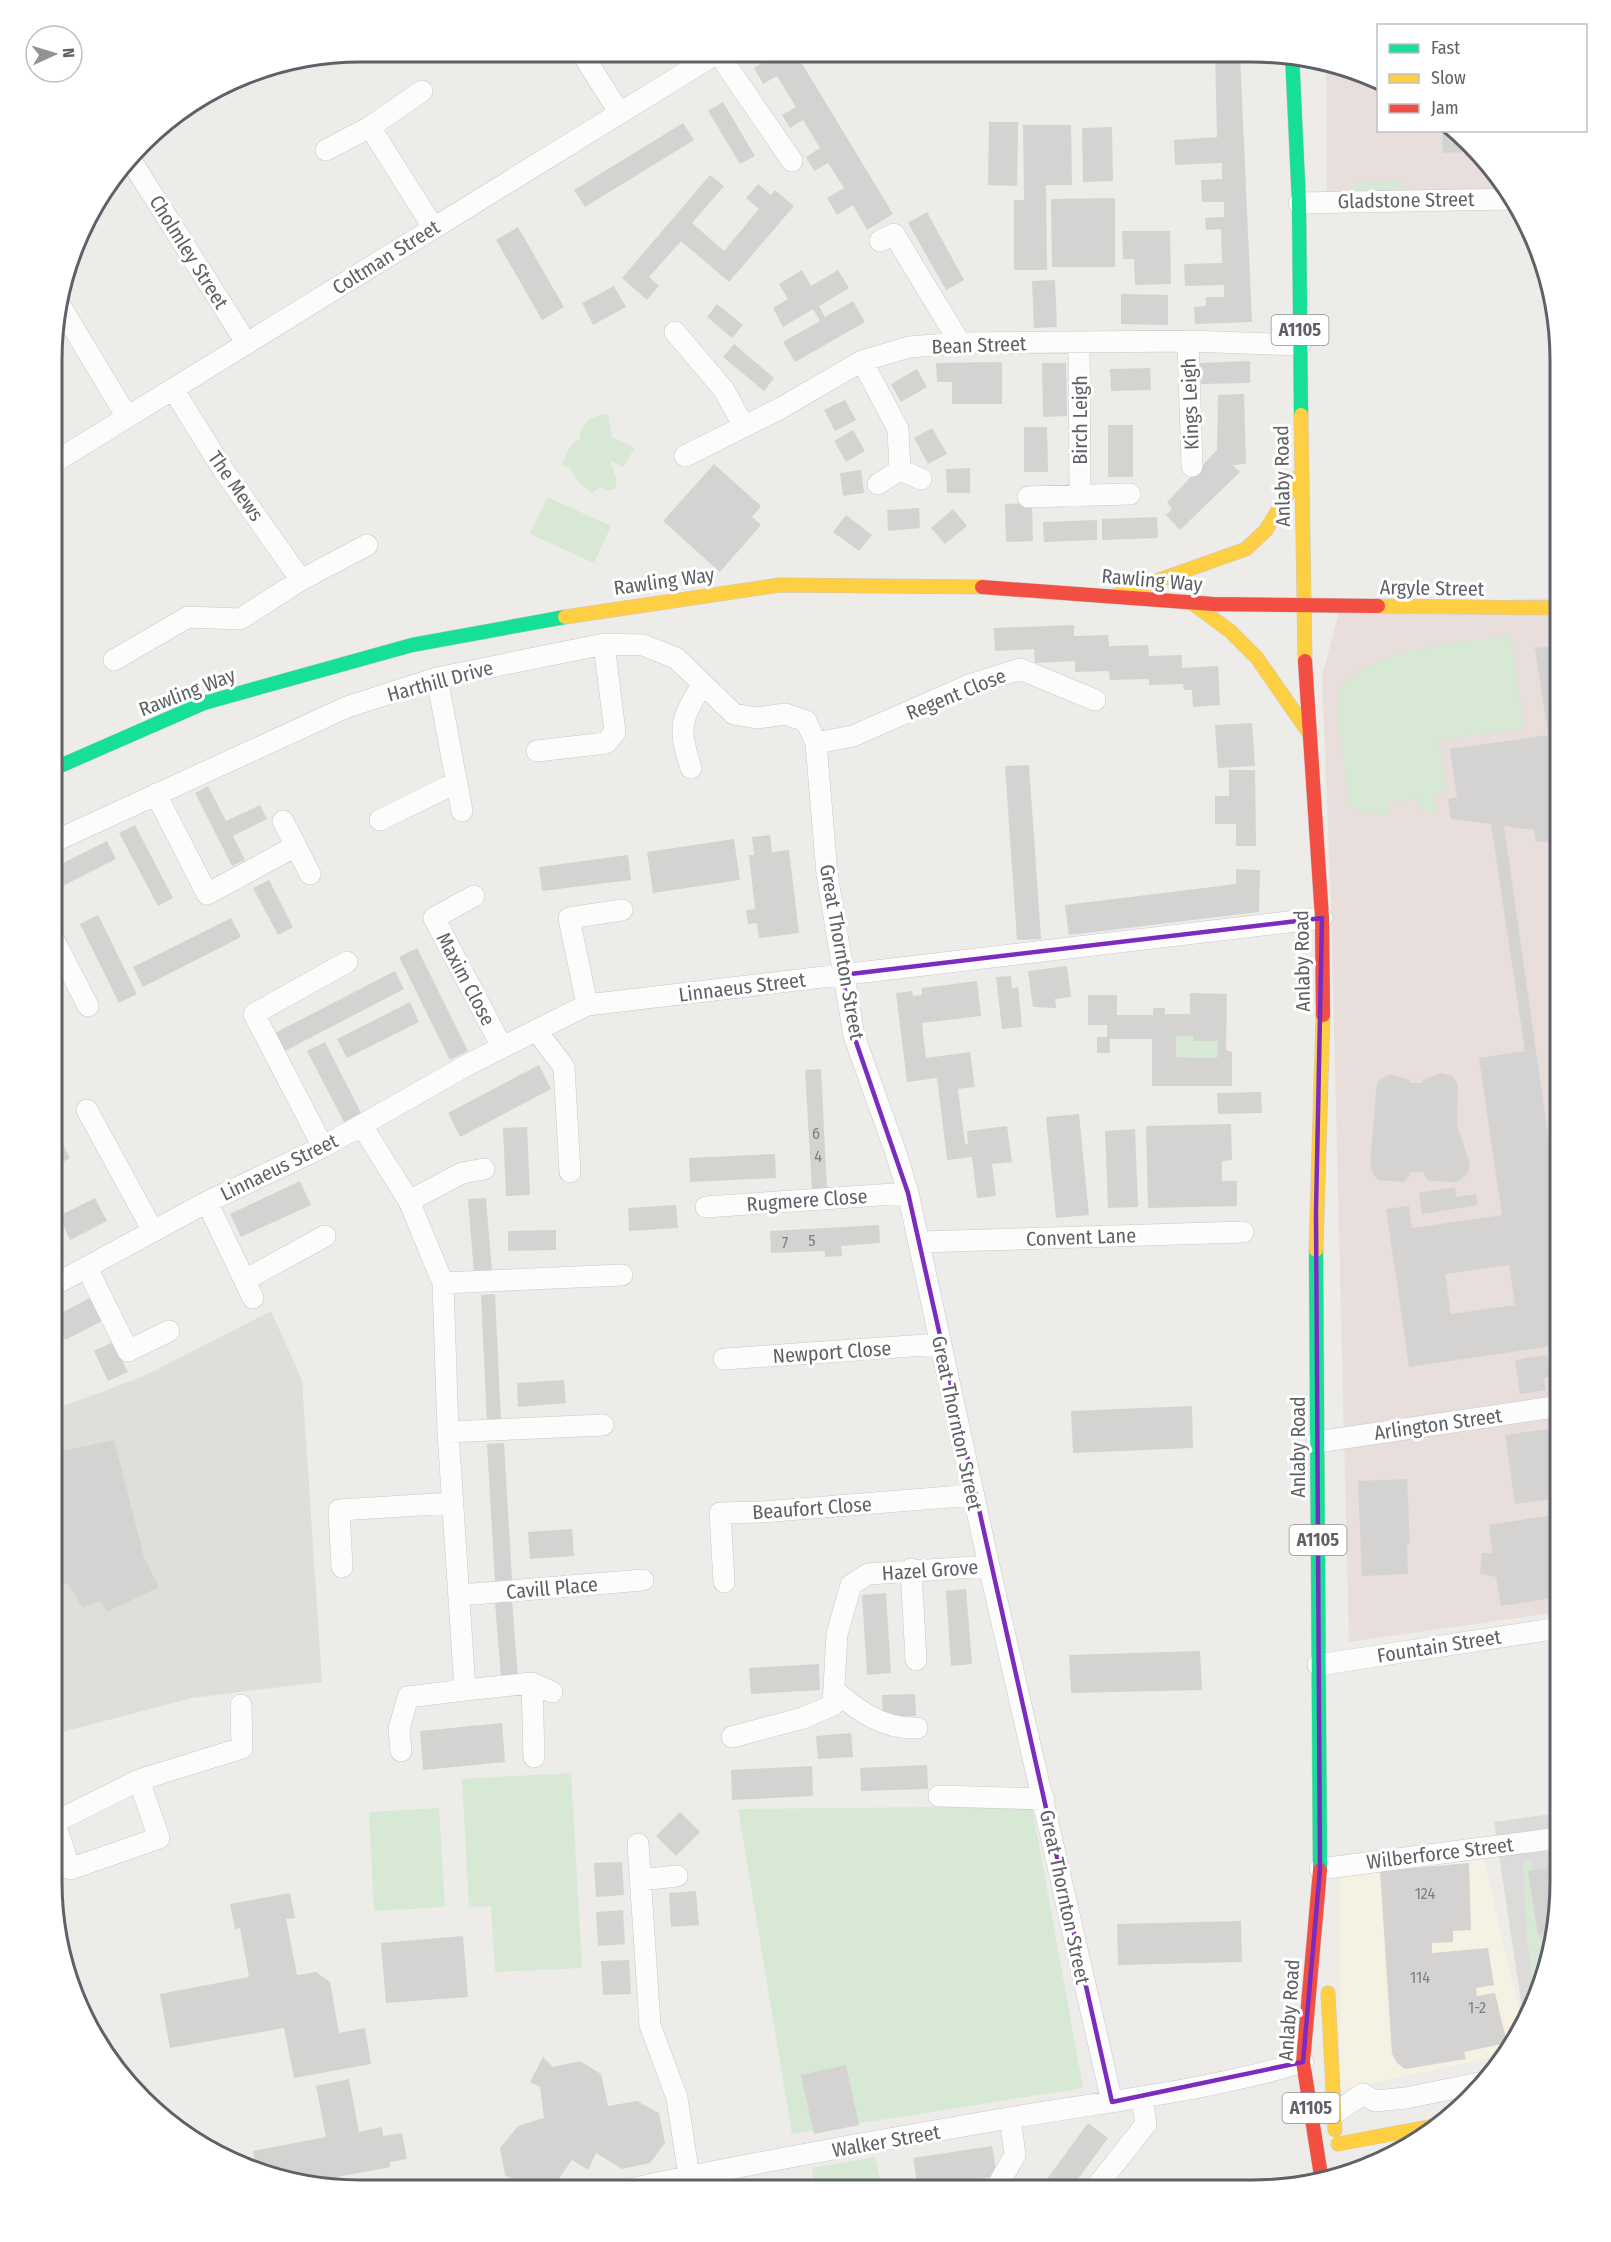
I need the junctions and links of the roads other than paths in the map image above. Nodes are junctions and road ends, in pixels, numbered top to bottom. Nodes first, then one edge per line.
1 (587, 62) edge
2 (702, 62) edge
3 (726, 62) edge
4 (1292, 64) edge
5 (422, 91) dead end
6 (619, 112) junction
7 (370, 127) junction
8 (326, 150) dead end
9 (792, 160) dead end
10 (134, 165) edge
11 (1503, 199) edge
12 (1299, 203) junction
13 (433, 227) junction
14 (880, 241) dead end
15 (65, 315) edge
16 (675, 333) dead end
17 (1188, 341) junction
18 (960, 343) junction
19 (1079, 343) junction
20 (248, 344) junction
21 (1300, 345) junction
22 (862, 360) junction
23 (173, 389) junction
24 (127, 417) junction
25 (743, 425) junction
26 (685, 456) dead end
27 (62, 457) edge
28 (1192, 466) dead end
29 (900, 470) junction
30 (1300, 475) junction
31 (921, 479) dead end
32 (878, 484) dead end
33 (1130, 494) dead end
34 (1080, 496) junction
35 (1028, 497) dead end
36 (367, 545) dead end
37 (302, 580) junction
38 (1112, 597) junction
39 (1192, 603) junction
40 (1303, 607) junction
41 (1550, 608) edge
42 (604, 644) junction
43 (114, 660) dead end
44 (437, 678) junction
45 (702, 685) junction
46 (1095, 700) dead end
47 (1310, 734) junction
48 (816, 743) junction
49 (537, 751) dead end
50 (62, 765) edge
51 (691, 768) dead end
52 (455, 783) junction
53 (156, 794) junction
54 (462, 811) dead end
55 (380, 820) dead end
56 (283, 821) dead end
57 (62, 838) edge
58 (296, 846) junction
59 (310, 874) dead end
60 (474, 896) dead end
61 (622, 910) dead end
62 (1322, 918) junction
63 (62, 956) edge
64 (347, 962) dead end
65 (842, 975) junction
66 (587, 1005) junction
67 (88, 1006) dead end
68 (536, 1030) junction
69 (502, 1047) junction
70 (87, 1110) dead end
71 (362, 1126) junction
72 (323, 1147) junction
73 (484, 1169) dead end
74 (570, 1172) dead end
75 (908, 1193) junction
76 (409, 1201) junction
77 (207, 1202) junction
78 (706, 1207) dead end
79 (153, 1232) junction
80 (1243, 1232) dead end
81 (325, 1236) dead end
82 (919, 1242) junction
83 (87, 1268) junction
84 (622, 1275) dead end
85 (62, 1281) edge
86 (443, 1283) junction
87 (169, 1331) dead end
88 (940, 1344) junction
89 (724, 1359) dead end
90 (1550, 1407) edge
91 (603, 1425) dead end
92 (448, 1432) junction
93 (1317, 1442) junction
94 (974, 1495) junction
95 (452, 1503) junction
96 (989, 1566) junction
97 (342, 1567) dead end
98 (911, 1569) junction
99 (643, 1580) dead end
100 (724, 1582) dead end
101 (461, 1595) junction
102 (1550, 1629) edge
103 (916, 1660) dead end
104 (1318, 1665) junction
105 (532, 1683) junction
106 (465, 1690) junction
107 (835, 1691) junction
108 (552, 1692) dead end
109 (241, 1705) dead end
110 (917, 1728) dead end
111 (732, 1737) dead end
112 (401, 1751) dead end
113 (534, 1757) dead end
114 (139, 1780) junction
115 (939, 1797) dead end
116 (1044, 1798) junction
117 (62, 1819) edge
118 (1550, 1839) edge
119 (638, 1844) dead end
120 (62, 1848) edge
121 (1320, 1869) junction
122 (677, 1876) dead end
123 (640, 1880) junction
124 (1328, 1943) dead end
125 (1328, 1978) dead end
126 (1303, 2062) junction
127 (1470, 2085) edge
128 (1142, 2098) junction
129 (1112, 2102) junction
130 (1332, 2115) junction
131 (1010, 2118) junction
132 (1419, 2129) edge
133 (1339, 2149) junction
134 (1319, 2153) junction
135 (1321, 2172) edge
136 (689, 2176) junction
137 (671, 2180) edge
138 (1001, 2180) edge
139 (1102, 2180) edge

1 - 6 street
2 - 6 street, Coltman Street
3 - 9 street
4 - 12 main road, Anlaby Road / A1105
5 - 7 street
6 - 13 street, Coltman Street
7 - 8 street
7 - 13 street
10 - 20 street, Cholmley Street
11 - 12 street, Gladstone Street
12 - 21 main road, Anlaby Road / A1105
13 - 20 street, Coltman Street
14 - 18 street
15 - 24 street
16 - 25 street
17 - 19 street, Bean Street
17 - 21 street, Bean Street
17 - 28 street, Kings Leigh
18 - 19 street, Bean Street
18 - 22 street, Bean Street
19 - 34 street, Birch Leigh
20 - 23 street, Coltman Street
21 - 30 main road, Anlaby Road / A1105
22 - 25 street, Bean Street
22 - 29 street
23 - 24 street, Coltman Street
23 - 37 street, The Mews
24 - 27 street, Coltman Street
25 - 26 street, Bean Street
29 - 31 street
29 - 32 street
30 - 38 main road
30 - 40 main road, Anlaby Road / A1105
33 - 34 street
34 - 35 street
36 - 37 street
37 - 43 street
38 - 39 main road, Rawling Way
38 - 50 main road, Rawling Way
39 - 40 main road, Rawling Way
39 - 47 main road
40 - 41 main road, Argyle Street
40 - 47 main road, Anlaby Road / A1105
42 - 44 street, Harthill Drive
42 - 45 street, Harthill Drive
42 - 49 street
44 - 52 street
44 - 53 street, Harthill Drive
45 - 48 street, Harthill Drive
45 - 51 street
46 - 48 street, Regent Close
47 - 62 main road, Anlaby Road / A1105
48 - 65 street, Great Thornton Street
52 - 54 street
52 - 55 street
53 - 57 street, Harthill Drive
53 - 58 street
56 - 58 street
58 - 59 street
60 - 69 street, Maxim Close
61 - 66 street
62 - 65 street, Linnaeus Street
62 - 93 main road, Anlaby Road / A1105
63 - 67 street
64 - 72 street
65 - 66 street, Linnaeus Street
65 - 75 street, Great Thornton Street
66 - 68 street, Linnaeus Street
68 - 69 street, Linnaeus Street
68 - 74 street
69 - 71 street, Linnaeus Street
70 - 79 street
71 - 72 street, Linnaeus Street
71 - 76 street
72 - 77 street, Linnaeus Street
73 - 76 street
75 - 78 street, Rugmere Close
75 - 82 street, Great Thornton Street
76 - 86 street
77 - 79 street, Linnaeus Street
77 - 81 street, Linnaeus Street
79 - 83 street, Linnaeus Street
80 - 82 street, Convent Lane
82 - 88 street, Great Thornton Street
83 - 85 street, Linnaeus Street
83 - 87 street
84 - 86 street
86 - 92 street
88 - 89 street, Newport Close
88 - 94 street, Great Thornton Street
90 - 93 street, Arlington Street
91 - 92 street
92 - 95 street
93 - 104 main road, Anlaby Road / A1105
94 - 96 street, Great Thornton Street
94 - 100 street, Beaufort Close
95 - 97 street
95 - 101 street
96 - 98 street, Hazel Grove
96 - 116 street, Great Thornton Street
98 - 103 street
98 - 107 street, Hazel Grove
99 - 101 street, Cavill Place
101 - 106 street
102 - 104 street, Fountain Street
104 - 121 main road, Anlaby Road / A1105
105 - 106 street
105 - 108 street
105 - 113 street
106 - 112 street
107 - 110 street
107 - 111 street
109 - 114 street
114 - 117 street
114 - 120 street
115 - 116 street
116 - 129 street, Great Thornton Street
118 - 121 street, Wilberforce Street
119 - 123 street
121 - 124 main road, Anlaby Road / A1105
121 - 126 main road, Anlaby Road / A1105
122 - 123 street
123 - 136 street
125 - 130 main road, Anlaby Road / A1105
126 - 128 street, Walker Street
126 - 134 main road, Anlaby Road / A1105
127 - 130 street
128 - 129 street, Walker Street
128 - 139 street
129 - 131 street, Walker Street
130 - 133 main road, Anlaby Road / A1105
131 - 136 street, Walker Street
131 - 138 street
132 - 133 main road
133 - 134 main road, A1105
134 - 135 main road, Anlaby Road / A1105
136 - 137 street, Walker Street

